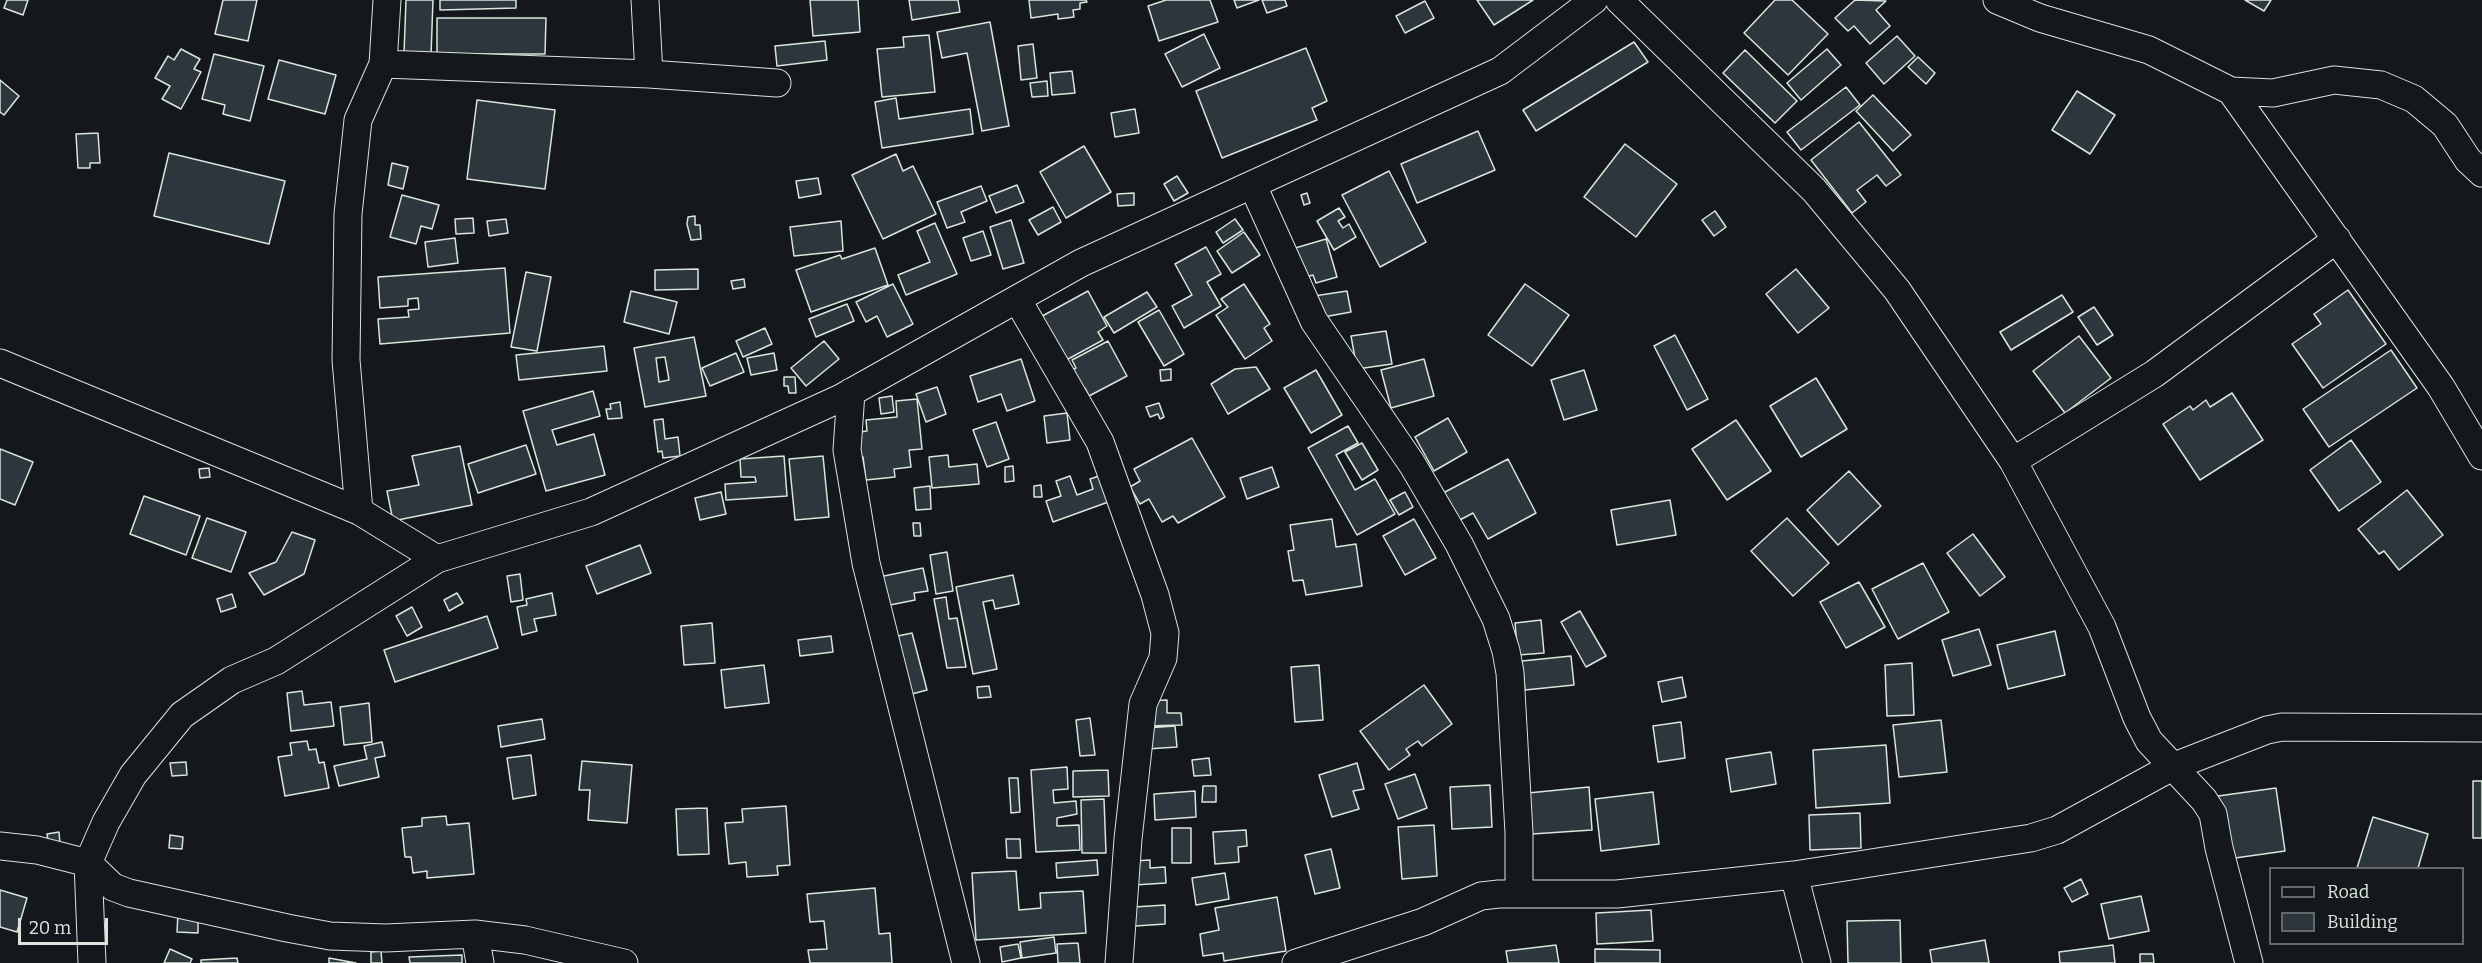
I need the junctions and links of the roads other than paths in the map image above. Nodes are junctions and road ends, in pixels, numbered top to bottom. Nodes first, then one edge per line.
1 (387, 0) edge
2 (645, 0) edge
3 (1593, 0) edge
4 (1619, 0) edge
5 (1997, 0) edge
6 (383, 64) junction
7 (650, 74) junction
8 (777, 83) dead end
9 (2231, 91) junction
10 (2482, 173) edge
11 (1253, 186) junction
12 (2337, 239) junction
13 (1017, 299) junction
14 (0, 363) edge
15 (851, 392) junction
16 (2482, 456) edge
17 (2013, 461) junction
18 (359, 511) junction
19 (437, 559) junction
20 (2482, 728) edge
21 (2172, 767) junction
22 (0, 846) edge
23 (88, 863) junction
24 (1794, 875) junction
25 (1519, 894) junction
26 (475, 934) junction
27 (92, 963) edge
28 (480, 963) edge
29 (624, 963) edge
30 (966, 963) edge
31 (1119, 963) edge
32 (1296, 963) edge
33 (1817, 963) edge
34 (2249, 963) edge

1 - 6 street
2 - 7 street
3 - 11 street
4 - 17 street
5 - 9 street
6 - 7 street
6 - 18 street
7 - 8 street
9 - 10 street
9 - 12 street
11 - 13 street
11 - 25 street
12 - 16 street
12 - 17 street
13 - 15 street
13 - 31 street
14 - 18 street
15 - 19 street
15 - 30 street
17 - 21 street
18 - 19 street
19 - 23 street
20 - 21 street
21 - 24 street
21 - 34 street
22 - 23 street
23 - 26 street
23 - 27 street
24 - 25 street
24 - 33 street
25 - 32 street
26 - 28 street
26 - 29 street

